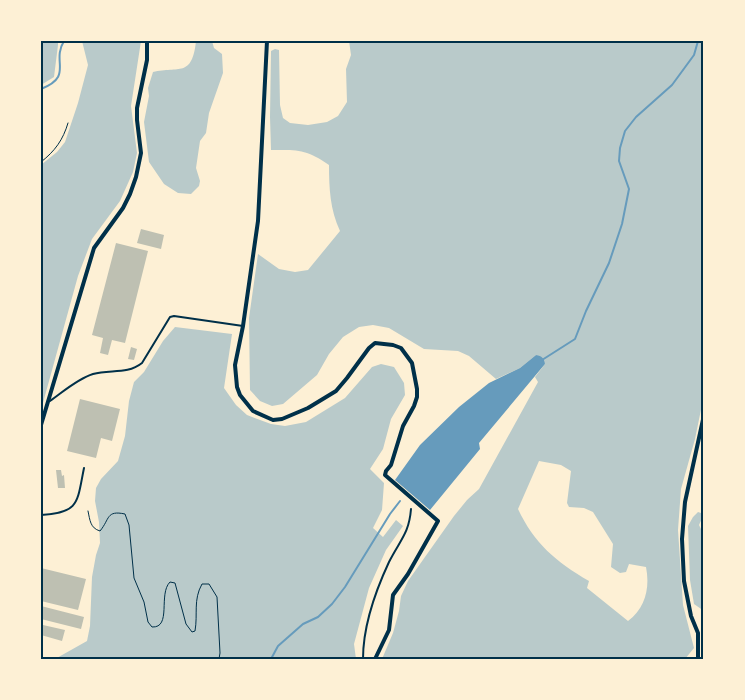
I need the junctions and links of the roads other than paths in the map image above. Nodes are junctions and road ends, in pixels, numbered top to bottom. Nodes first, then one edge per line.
1 (147, 41) edge
2 (267, 41) edge
3 (243, 326) junction
4 (48, 402) junction
5 (41, 406) edge
6 (704, 416) edge
7 (41, 425) edge
8 (84, 468) dead end
9 (412, 508) dead end
10 (41, 515) edge
11 (362, 659) edge
12 (375, 659) edge
13 (698, 659) edge

1 - 4 street
2 - 3 street
3 - 4 lane
3 - 12 street
4 - 5 street
4 - 7 street
6 - 13 street
8 - 10 lane
9 - 11 lane

